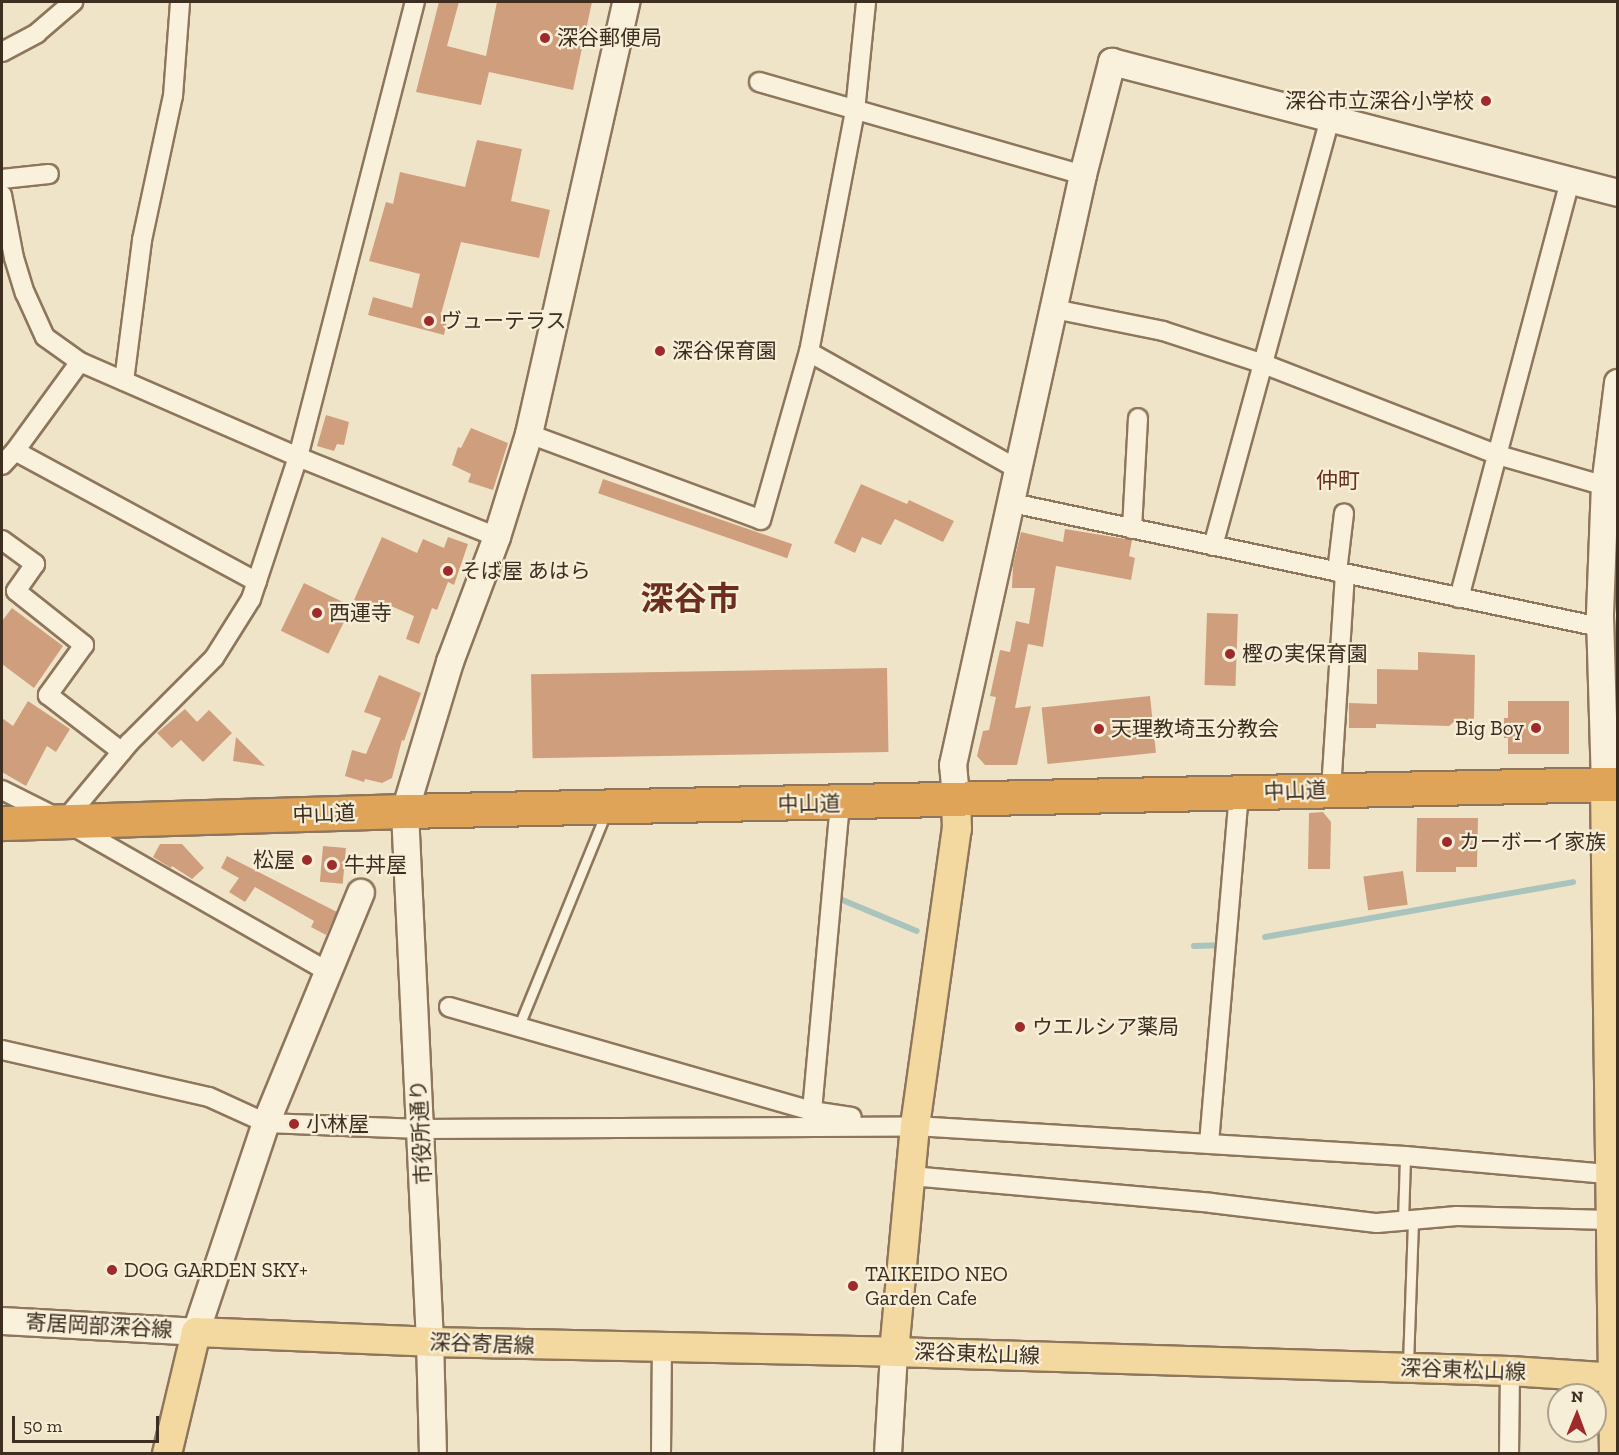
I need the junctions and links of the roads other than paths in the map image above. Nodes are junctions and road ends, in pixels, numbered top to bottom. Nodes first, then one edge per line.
1 (73, 2) edge
2 (180, 2) edge
3 (415, 2) edge
4 (626, 2) edge
5 (866, 2) edge
6 (2, 52) edge
7 (759, 82) dead end
8 (855, 111) junction
9 (1330, 117) junction
10 (49, 174) dead end
11 (1083, 175) junction
12 (2, 178) edge
13 (1570, 181) junction
14 (1617, 193) edge
15 (2, 195) edge
16 (1054, 309) junction
17 (809, 352) junction
18 (80, 362) junction
19 (1261, 363) junction
20 (124, 381) junction
21 (1617, 383) edge
22 (1138, 417) dead end
23 (529, 434) junction
24 (15, 451) junction
25 (1498, 455) junction
26 (298, 457) junction
27 (2, 465) edge
28 (1020, 470) junction
29 (1611, 488) edge
30 (1012, 503) junction
31 (1344, 513) dead end
32 (1132, 529) junction
33 (497, 537) junction
34 (2, 540) edge
35 (1213, 546) junction
36 (1341, 573) junction
37 (257, 582) junction
38 (1459, 598) junction
39 (1606, 619) edge
40 (122, 752) junction
41 (1611, 784) edge
42 (2, 790) edge
43 (1331, 790) junction
44 (1239, 792) junction
45 (956, 798) junction
46 (840, 803) junction
47 (608, 807) junction
48 (405, 811) junction
49 (64, 821) junction
50 (2, 823) edge
51 (361, 893) dead end
52 (329, 972) junction
53 (449, 1008) dead end
54 (518, 1028) junction
55 (2, 1050) edge
56 (812, 1111) junction
57 (266, 1123) junction
58 (915, 1126) junction
59 (421, 1129) junction
60 (1209, 1143) junction
61 (1405, 1156) junction
62 (1614, 1175) edge
63 (911, 1176) junction
64 (1613, 1215) edge
65 (1408, 1220) junction
66 (2, 1321) edge
67 (196, 1332) junction
68 (430, 1342) junction
69 (662, 1349) junction
70 (894, 1352) junction
71 (1408, 1368) junction
72 (1510, 1371) junction
73 (1615, 1378) edge
74 (167, 1454) edge
75 (433, 1454) edge
76 (661, 1454) edge
77 (888, 1454) edge
78 (1509, 1454) edge
79 (1614, 1454) edge

1 - 6 street
2 - 20 street
3 - 26 street
4 - 23 street, 市役所通り
5 - 8 street
7 - 8 street
8 - 11 street
8 - 17 street
9 - 11 street
9 - 13 street
9 - 19 street
10 - 12 street
11 - 16 street
13 - 14 street
13 - 25 street
15 - 18 street
16 - 19 street
16 - 28 street
17 - 23 street
17 - 28 street
18 - 20 street
18 - 24 street
19 - 25 street
19 - 35 street
20 - 26 street
21 - 29 street
22 - 32 street
23 - 33 street, 市役所通り
24 - 27 street
24 - 37 street
25 - 29 street
25 - 38 street
26 - 33 street
26 - 37 street
28 - 30 street
29 - 39 street
30 - 32 street
30 - 45 street
31 - 36 street
32 - 35 street
33 - 48 street, 市役所通り
34 - 40 street
35 - 36 street
36 - 38 street
36 - 43 street
37 - 40 street
38 - 39 street
39 - 41 street
40 - 49 street
41 - 43 highway, 中山道
41 - 62 main road
42 - 49 street
43 - 44 highway, 中山道
44 - 45 highway, 中山道
44 - 60 street
45 - 46 highway, 中山道
45 - 58 main road, 深谷東松山線
46 - 47 highway, 中山道
46 - 56 street
47 - 48 highway, 中山道
47 - 54 lane
48 - 49 highway, 中山道
48 - 59 street, 市役所通り
49 - 50 highway, 中山道
49 - 52 street
51 - 52 street
52 - 57 street
53 - 54 street
54 - 56 street
55 - 57 street
56 - 58 street
57 - 59 street
57 - 67 street
58 - 59 street
58 - 60 street
58 - 63 main road, 深谷東松山線
59 - 68 street, 市役所通り
60 - 61 street
61 - 62 street
61 - 65 lane
62 - 64 main road
63 - 65 street
63 - 70 main road, 深谷東松山線
64 - 65 street
64 - 73 main road
65 - 71 lane
66 - 67 street, 寄居岡部深谷線
67 - 68 main road, 深谷寄居線
67 - 74 main road
68 - 69 main road, 深谷寄居線
68 - 75 street, 市役所通り
69 - 70 main road, 深谷寄居線
69 - 76 street
70 - 71 main road, 深谷東松山線
70 - 77 street
71 - 72 main road, 深谷東松山線
72 - 73 main road, 深谷東松山線
72 - 78 street
73 - 79 main road

